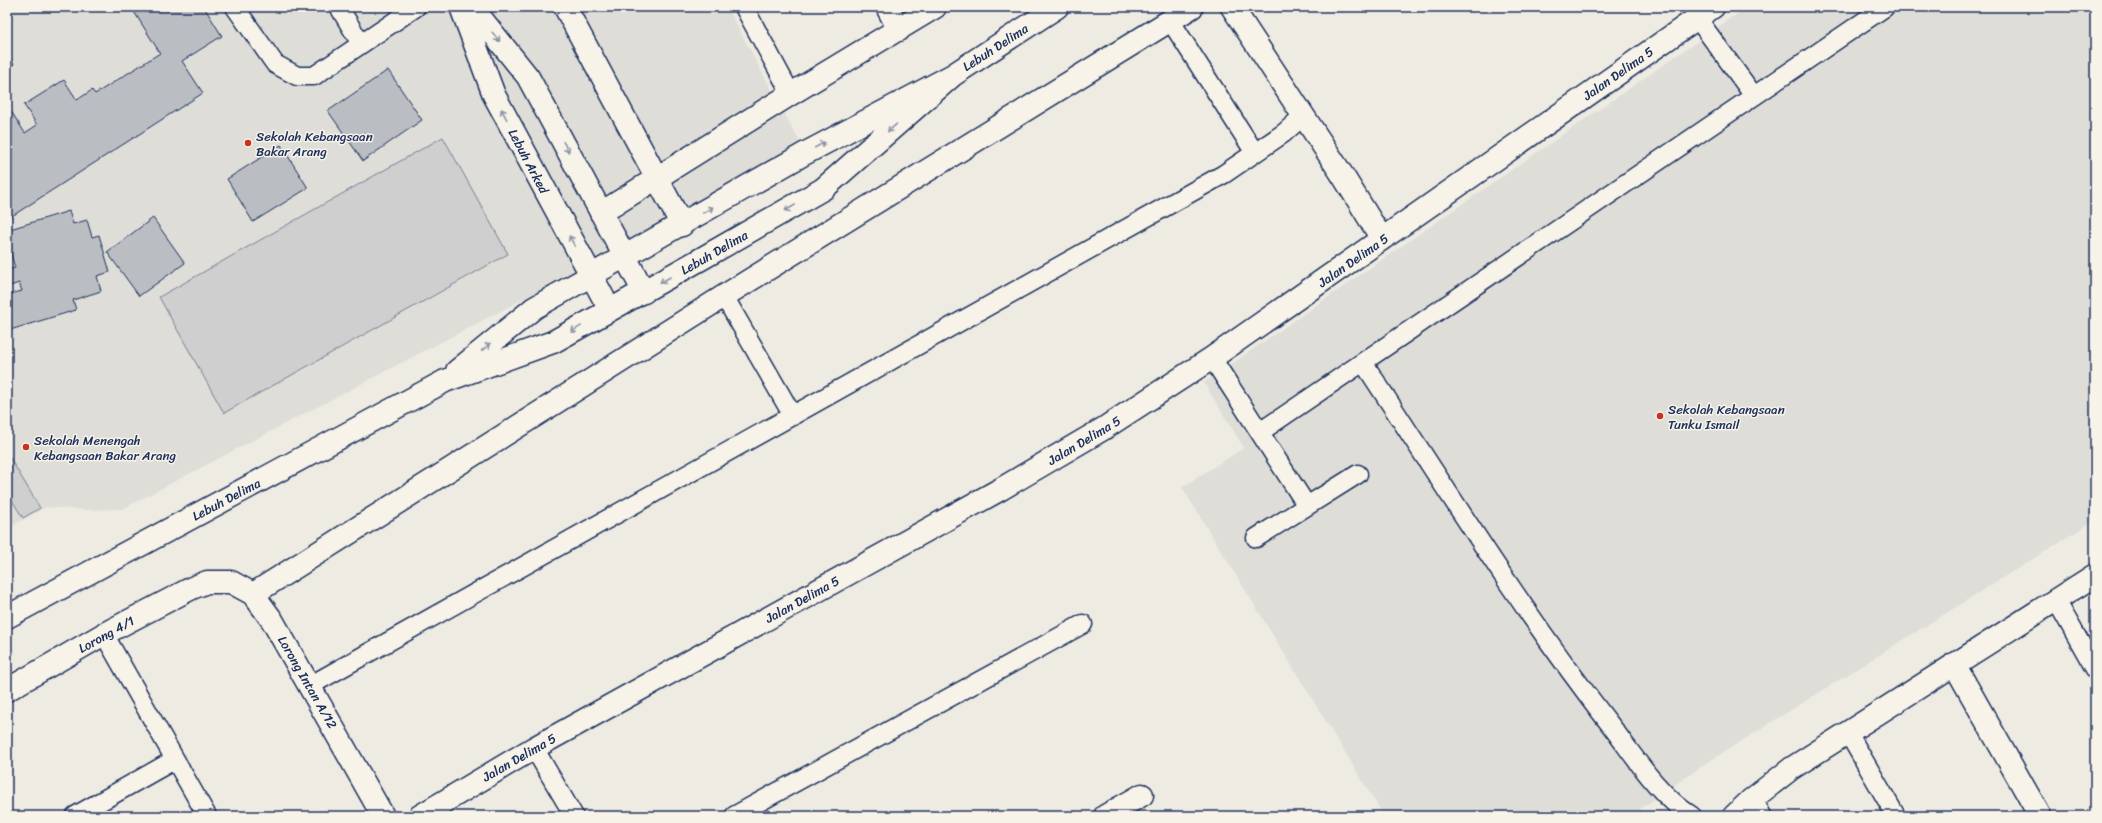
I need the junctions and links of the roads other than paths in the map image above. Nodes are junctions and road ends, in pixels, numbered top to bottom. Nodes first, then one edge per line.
1 (235, 7) edge
2 (339, 7) edge
3 (416, 7) edge
4 (461, 7) edge
5 (472, 7) edge
6 (565, 7) edge
7 (744, 7) edge
8 (887, 7) edge
9 (935, 7) edge
10 (1057, 7) edge
11 (1192, 7) edge
12 (1232, 7) edge
13 (1885, 7) edge
14 (1705, 13) edge
15 (1170, 20) junction
16 (899, 30) junction
17 (361, 44) junction
18 (953, 74) junction
19 (791, 94) junction
20 (1754, 96) junction
21 (1304, 115) junction
22 (1255, 153) junction
23 (657, 176) junction
24 (601, 213) junction
25 (682, 225) junction
26 (1382, 239) junction
27 (625, 257) junction
28 (591, 275) junction
29 (644, 292) junction
30 (724, 296) junction
31 (610, 310) junction
32 (1212, 358) junction
33 (1364, 362) junction
34 (445, 381) junction
35 (792, 416) junction
36 (1260, 432) junction
37 (1358, 474) dead end
38 (1307, 506) junction
39 (1256, 538) dead end
40 (2095, 575) edge
41 (207, 582) joint
42 (253, 594) junction
43 (2056, 600) junction
44 (7, 616) edge
45 (1083, 624) dead end
46 (104, 634) junction
47 (1954, 664) junction
48 (2095, 668) edge
49 (311, 685) junction
50 (7, 690) edge
51 (1847, 731) junction
52 (534, 748) junction
53 (174, 760) junction
54 (1142, 795) dead end
55 (1755, 808) edge
56 (76, 816) edge
57 (207, 816) edge
58 (383, 816) edge
59 (420, 816) edge
60 (574, 816) edge
61 (734, 816) edge
62 (1105, 816) edge
63 (1692, 816) edge
64 (1734, 816) edge
65 (1896, 816) edge
66 (2040, 816) edge

1 - 17 lane
2 - 17 lane
3 - 17 lane
28 -> 4 street, Lebuh Arked
5 -> 24 street
6 - 23 street
7 - 19 lane
8 - 16 street
9 - 16 street
10 - 18 street, Lebuh Delima
11 - 15 street
12 - 21 street
13 - 20 lane
14 - 20 lane
14 - 26 street, Jalan Delima 5
15 - 22 lane
15 - 30 street
16 - 19 street
25 -> 18 street, Lebuh Delima
18 -> 29 street, Lebuh Delima
19 - 23 street
20 - 33 lane
21 - 22 lane
21 - 26 street
22 - 35 lane
23 - 24 street
23 - 25 street
24 - 27 street
25 - 27 street, Lebuh Delima
26 - 32 street, Jalan Delima 5
27 - 28 street, Lebuh Delima
27 - 29 street
28 - 31 street, Lebuh Arked
34 -> 28 street, Lebuh Delima
29 - 31 street, Lebuh Delima
30 - 35 lane
30 - 42 street
31 -> 34 street, Lebuh Delima
32 - 36 lane
32 - 52 street, Jalan Delima 5
33 - 36 lane
33 - 63 lane
34 - 44 street, Lebuh Delima
35 - 49 lane
36 - 38 lane
37 - 38 lane
38 - 39 lane
40 - 43 street
41 - 42 street, Lorong Intan A/12
41 - 46 street, Lorong 4/1
42 - 49 street, Lorong Intan A/12
43 - 47 street
43 - 48 lane
45 - 61 lane
46 - 50 street, Lorong 4/1
46 - 53 lane
47 - 51 street
47 - 66 street
49 - 58 street, Lorong Intan A/12
51 - 55 street
51 - 65 lane
52 - 59 street, Jalan Delima 5
52 - 60 lane
53 - 56 lane
53 - 57 lane
54 - 62 street
55 - 64 street

